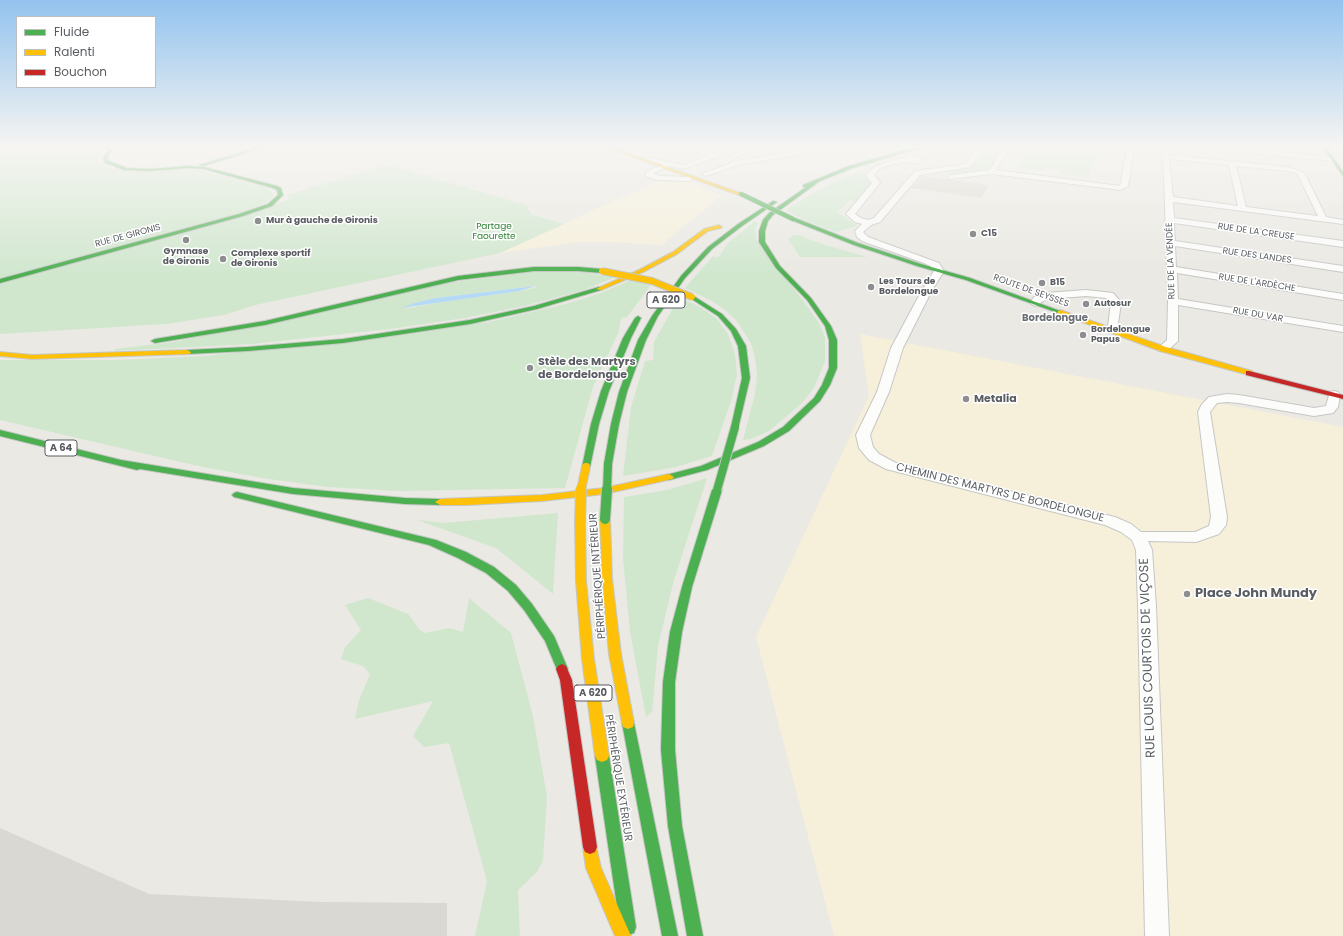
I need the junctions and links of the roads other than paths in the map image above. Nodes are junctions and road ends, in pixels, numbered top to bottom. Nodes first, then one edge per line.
1 (272, 189) edge
2 (726, 189) edge
3 (726, 189) edge
4 (797, 189) edge
5 (808, 189) edge
6 (872, 189) edge
7 (904, 189) edge
8 (1169, 189) edge
9 (1238, 189) edge
10 (1308, 189) edge
11 (775, 192) dead end
12 (741, 194) junction
13 (1170, 199) junction
14 (748, 207) dead end
15 (1243, 209) junction
16 (1323, 219) junction
17 (1170, 220) junction
18 (873, 222) junction
19 (1343, 222) edge
20 (1171, 243) junction
21 (1343, 244) edge
22 (692, 251) dead end
23 (1343, 268) edge
24 (1172, 269) junction
25 (939, 271) junction
26 (670, 275) dead end
27 (0, 281) edge
28 (657, 291) dead end
29 (1343, 297) edge
30 (1173, 301) junction
31 (1035, 303) junction
32 (645, 308) dead end
33 (1343, 329) edge
34 (1110, 330) junction
35 (142, 343) dead end
36 (129, 344) dead end
37 (1163, 348) junction
38 (0, 353) edge
39 (1338, 396) edge
40 (0, 433) edge
41 (122, 463) junction
42 (201, 486) dead end
43 (230, 493) dead end
44 (1138, 537) junction
45 (623, 936) edge
46 (629, 936) edge
47 (670, 936) edge
48 (695, 936) edge
49 (1157, 936) edge

1 - 27 main road, RUE DE GIRONIS
2 - 12 main road, ROUTE DE SEYSSES
3 - 12 main road, ROUTE DE SEYSSES
4 - 47 main road, PÉRIPHÉRIQUE INTÉRIEUR / A 620, bridge
5 - 41 main road
6 - 18 street
7 - 18 street
8 - 13 street, RUE DE LA VENDÉE
9 - 15 street
10 - 16 street
11 - 14 main road
12 - 25 main road, ROUTE DE SEYSSES, bridge
13 - 15 street
13 - 17 street, RUE DE LA VENDÉE
15 - 16 street
16 - 19 street
17 - 20 street, RUE DE LA VENDÉE
17 - 21 street, RUE DE LA CREUSE
18 - 25 street
20 - 23 street, RUE DES LANDES
20 - 24 street, RUE DE LA VENDÉE
22 - 38 main road
24 - 29 street, RUE DE L'ARDÈCHE
24 - 30 street, RUE DE LA VENDÉE
25 - 31 main road, ROUTE DE SEYSSES
25 - 44 street, CHEMIN DES MARTYRS DE BORDELONGUE
26 - 28 main road, A 620
30 - 33 street, RUE DU VAR
30 - 37 street, RUE DE LA VENDÉE
31 - 34 main road, ROUTE DE SEYSSES
31 - 34 street
32 - 46 main road, PÉRIPHÉRIQUE EXTÉRIEUR / A 620, bridge
34 - 37 main road, ROUTE DE SEYSSES
35 - 48 main road, bridge
36 - 38 main road
37 - 39 main road, ROUTE DE SEYSSES
39 - 44 street
40 - 41 main road, A 64
41 - 42 main road
43 - 45 main road
44 - 49 street, RUE LOUIS COURTOIS DE VIÇOSE

